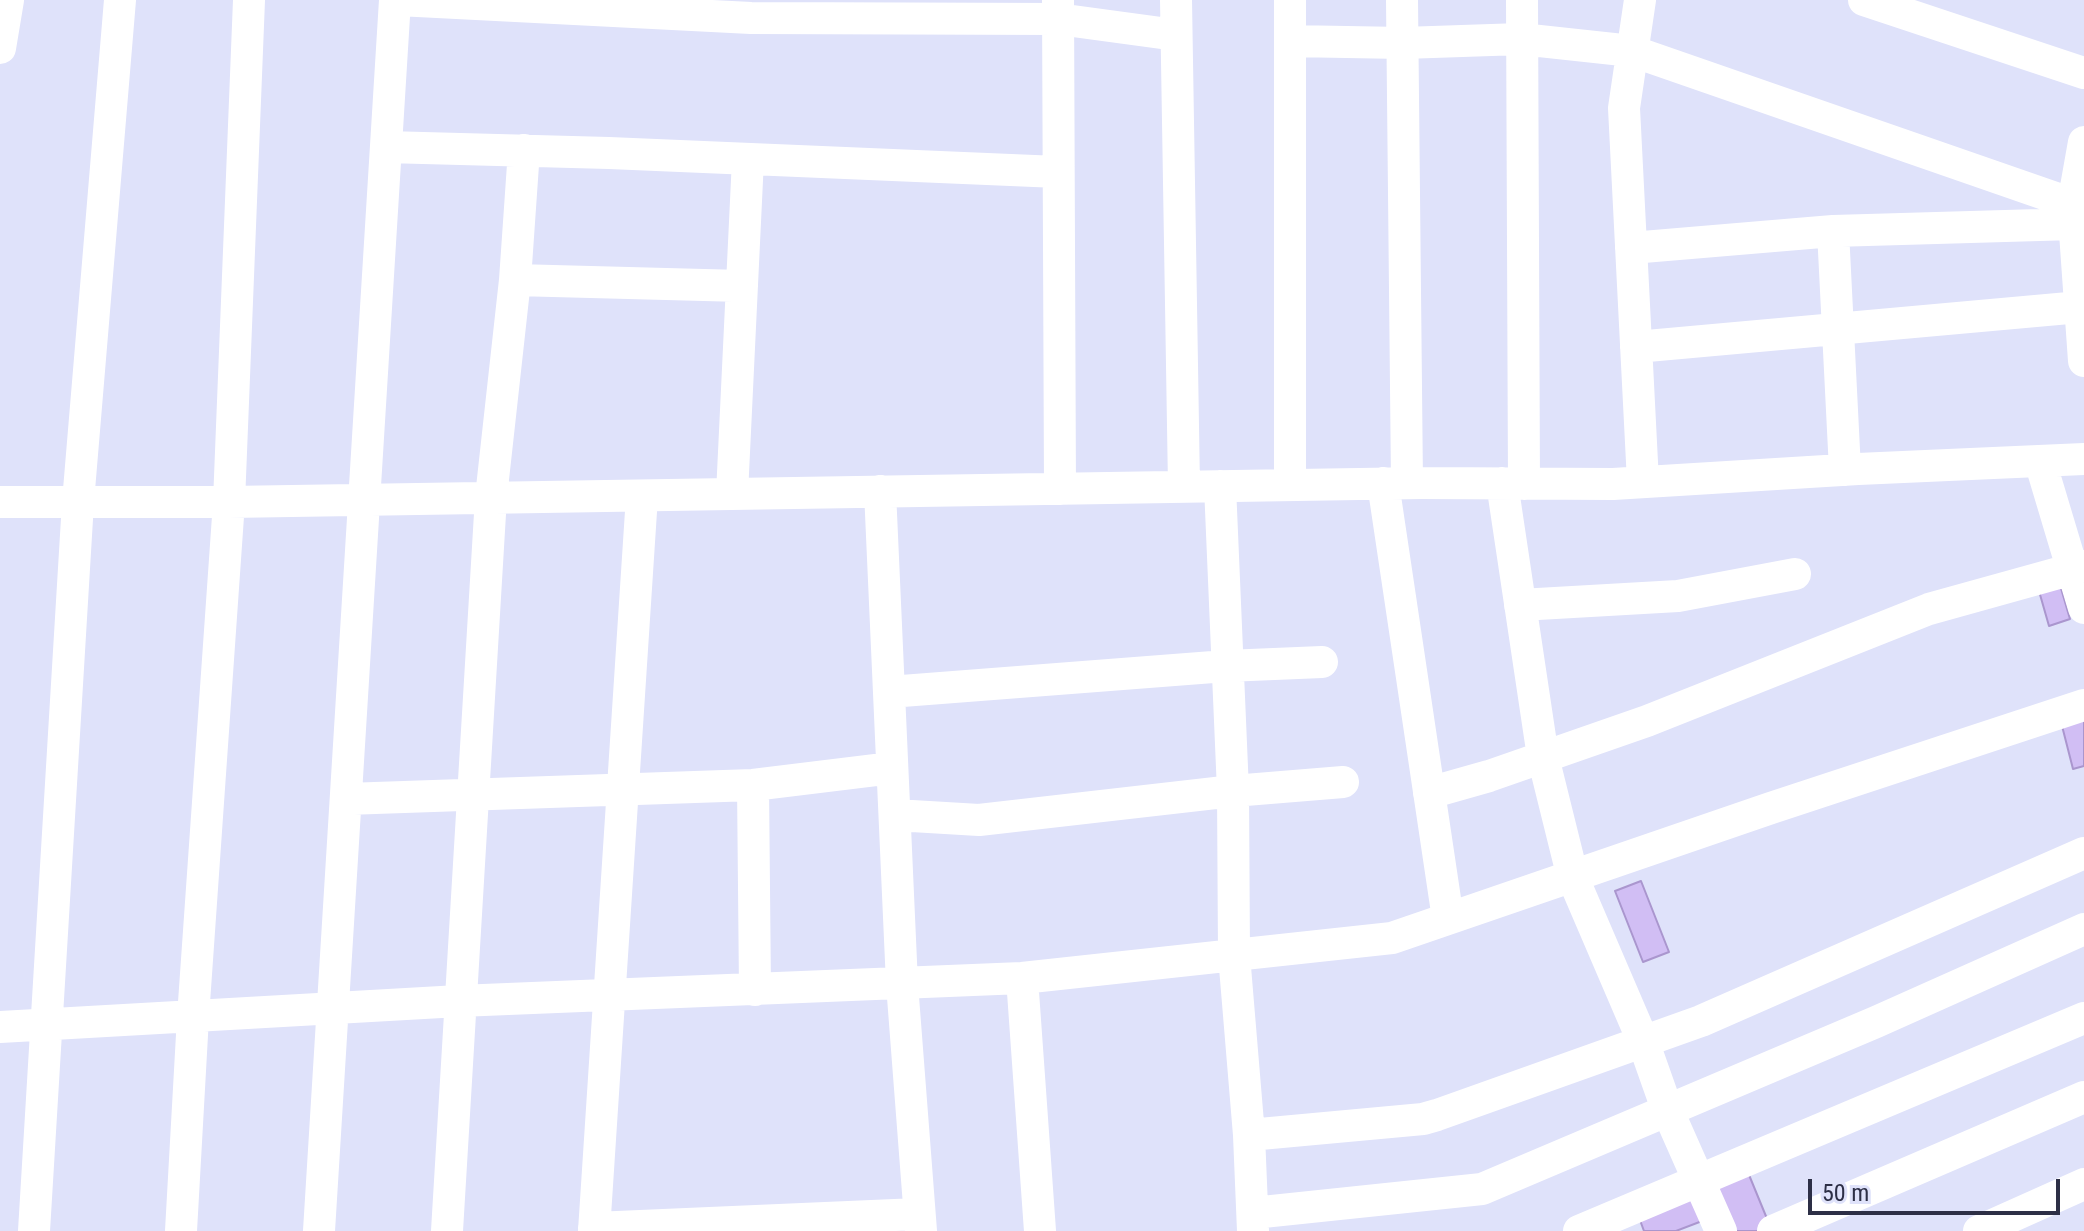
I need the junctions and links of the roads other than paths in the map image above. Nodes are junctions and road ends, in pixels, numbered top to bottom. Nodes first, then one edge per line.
1 (8, 0) edge
2 (120, 0) edge
3 (249, 0) edge
4 (396, 0) edge
5 (1176, 0) edge
6 (1290, 0) edge
7 (1402, 0) edge
8 (1522, 0) edge
9 (1640, 0) edge
10 (1880, 2) edge
11 (1058, 9) edge
12 (1176, 35) junction
13 (1521, 39) junction
14 (1290, 41) junction
15 (1403, 43) junction
16 (0, 48) edge
17 (1632, 51) junction
18 (2084, 73) edge
19 (2084, 142) edge
20 (386, 147) junction
21 (524, 150) junction
22 (748, 159) junction
23 (1058, 172) junction
24 (2073, 214) junction
25 (1833, 231) junction
26 (1631, 248) junction
27 (515, 280) junction
28 (742, 286) junction
29 (2080, 307) junction
30 (1838, 329) junction
31 (1636, 347) junction
32 (2084, 361) edge
33 (2084, 459) edge
34 (2040, 461) junction
35 (1845, 470) junction
36 (1643, 482) junction
37 (1395, 483) junction
38 (1513, 484) junction
39 (1290, 485) junction
40 (1184, 486) junction
41 (1220, 486) junction
42 (1060, 489) junction
43 (880, 491) junction
44 (732, 494) junction
45 (642, 496) junction
46 (491, 497) junction
47 (366, 500) junction
48 (0, 502) edge
49 (78, 502) junction
50 (229, 502) junction
51 (2078, 567) edge
52 (1795, 574) dead end
53 (1520, 605) junction
54 (2084, 608) edge
55 (1322, 662) dead end
56 (1226, 666) junction
57 (889, 692) junction
58 (2084, 705) edge
59 (1543, 757) junction
60 (892, 768) junction
61 (1343, 782) dead end
62 (753, 785) junction
63 (625, 791) junction
64 (1233, 791) junction
65 (1429, 793) junction
66 (472, 795) junction
67 (346, 799) junction
68 (895, 815) junction
69 (2084, 853) edge
70 (1573, 878) junction
71 (1448, 919) junction
72 (2084, 929) edge
73 (1234, 955) junction
74 (1022, 978) junction
75 (902, 984) junction
76 (755, 990) junction
77 (608, 997) junction
78 (459, 1001) junction
79 (333, 1009) junction
80 (193, 1017) junction
81 (2084, 1018) edge
82 (46, 1025) junction
83 (0, 1027) edge
84 (1643, 1041) junction
85 (2084, 1097) edge
86 (1667, 1109) junction
87 (1249, 1135) junction
88 (1697, 1181) junction
89 (2084, 1184) edge
90 (1253, 1222) edge
91 (920, 1223) edge
92 (594, 1230) edge
93 (34, 1231) edge
94 (181, 1231) edge
95 (319, 1231) edge
96 (447, 1231) edge
97 (1040, 1231) edge
98 (1579, 1231) edge
99 (1721, 1231) edge
100 (1773, 1231) edge
101 (1979, 1231) edge

1 - 16 street
2 - 49 street
3 - 50 street
4 - 11 street
4 - 20 street
5 - 12 street
6 - 14 street
7 - 15 street
8 - 13 street
9 - 17 street
10 - 18 street
11 - 12 street
11 - 23 street
12 - 40 street
13 - 15 street
13 - 17 street
13 - 38 street
14 - 15 street
14 - 39 street
15 - 37 street
17 - 24 street
17 - 26 street
19 - 24 street
20 - 21 street
20 - 47 street
21 - 22 street
21 - 27 street
22 - 23 street
22 - 28 street
23 - 42 street
24 - 25 street
24 - 29 street
25 - 26 street
25 - 30 street
26 - 31 street
27 - 28 street
27 - 46 street
28 - 44 street
29 - 30 street
29 - 32 street
30 - 31 street
30 - 35 street
31 - 36 street
33 - 34 street
34 - 35 street
34 - 51 street
35 - 36 street
36 - 38 street
37 - 38 street
37 - 39 street
37 - 65 street
38 - 53 street
39 - 41 street
40 - 41 street
40 - 42 street
41 - 56 street
42 - 43 street
43 - 44 street
43 - 57 street
44 - 45 street
45 - 46 street
45 - 63 street
46 - 47 street
46 - 66 street
47 - 50 street
47 - 67 street
48 - 49 street
49 - 50 street
49 - 82 street
50 - 80 street
51 - 54 street
51 - 59 street
52 - 53 street
53 - 59 street
55 - 56 street
56 - 57 street
56 - 64 street
57 - 60 street
58 - 70 street
59 - 65 street
59 - 70 street
60 - 62 street
60 - 68 street
61 - 64 street
62 - 63 street
62 - 76 street
63 - 66 street
63 - 77 street
64 - 68 street
64 - 73 street
65 - 71 street
66 - 67 street
66 - 78 street
67 - 79 street
68 - 75 street
69 - 84 street
70 - 71 street
70 - 84 street
71 - 73 street
72 - 86 street
73 - 74 street
73 - 87 street
74 - 75 street
74 - 97 street
75 - 76 street
75 - 91 street
76 - 77 street
77 - 78 street
77 - 92 street
78 - 79 street
78 - 96 street
79 - 80 street
79 - 95 street
80 - 82 street
80 - 94 street
81 - 88 street
82 - 83 street
82 - 93 street
84 - 86 street
84 - 87 street
85 - 100 street
86 - 88 street
86 - 90 street
87 - 90 street
88 - 98 street
88 - 99 street
89 - 101 street
91 - 92 street

